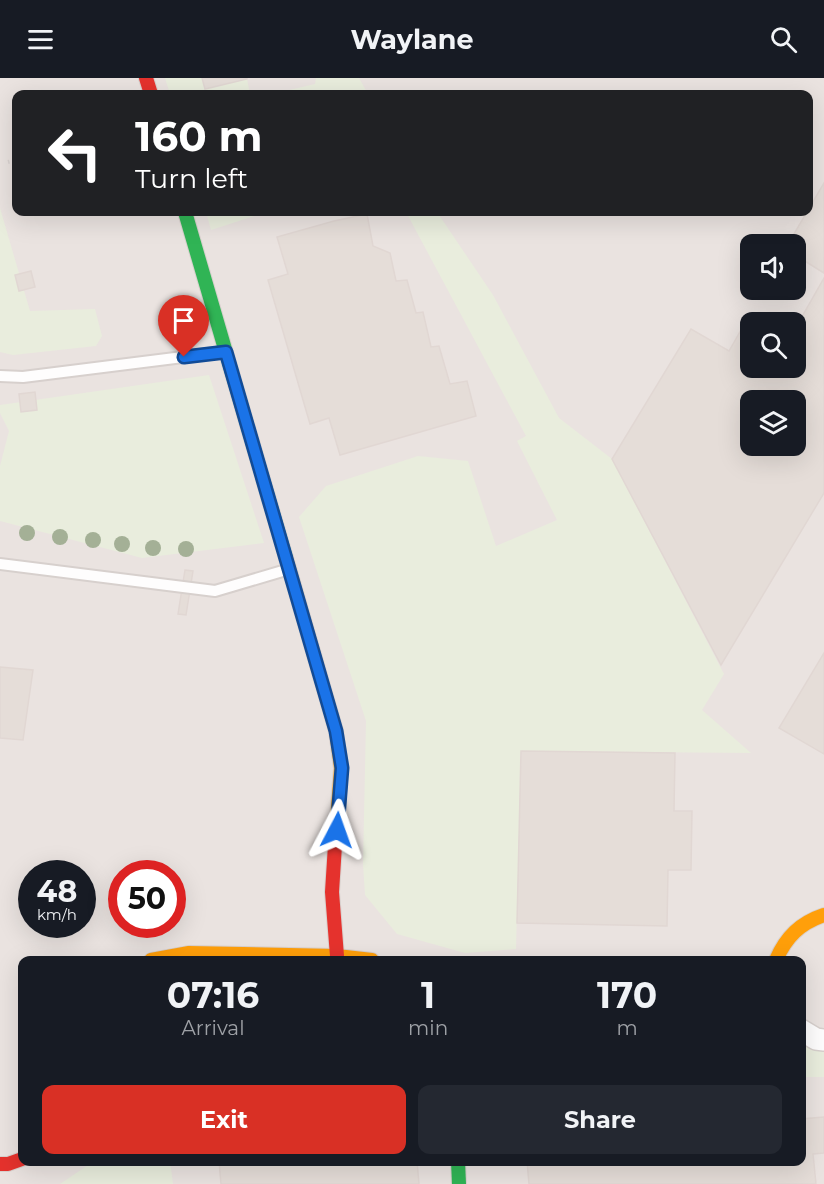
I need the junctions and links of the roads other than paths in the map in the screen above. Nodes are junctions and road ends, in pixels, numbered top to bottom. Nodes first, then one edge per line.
1 (186, 216) edge
2 (226, 352) junction
3 (0, 376) edge
4 (0, 564) edge
5 (289, 569) junction
6 (824, 915) edge
7 (173, 956) edge
8 (337, 956) joint
9 (778, 956) edge
10 (806, 1033) edge
11 (824, 1040) edge
12 (18, 1160) edge
13 (0, 1164) edge
14 (458, 1166) edge
15 (459, 1184) edge

1 - 2 main road
2 - 3 lane
2 - 5 main road
4 - 5 lane
5 - 8 main road
6 - 9 main road
7 - 8 main road
10 - 11 street
12 - 13 main road
14 - 15 main road

